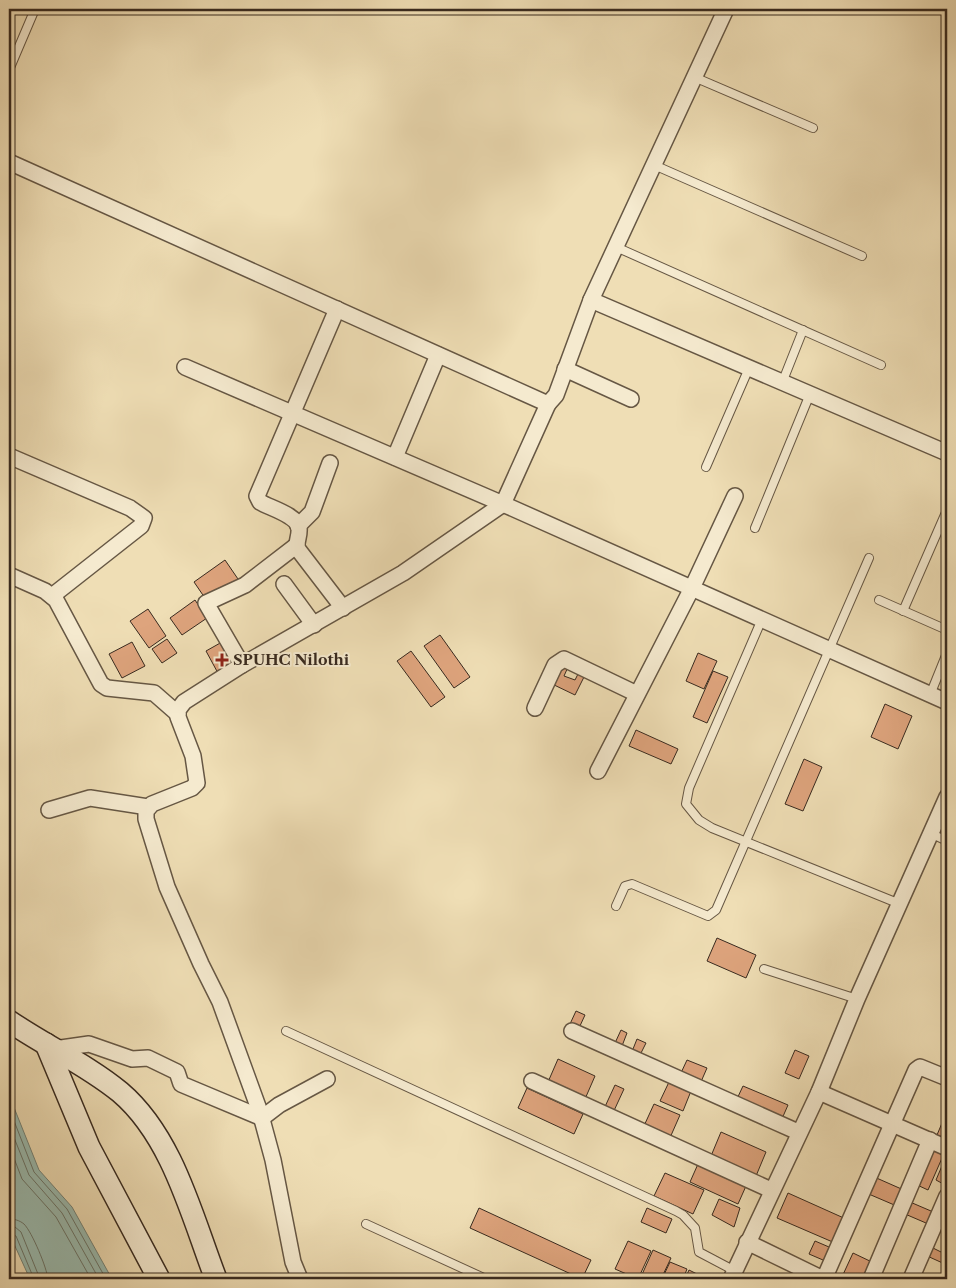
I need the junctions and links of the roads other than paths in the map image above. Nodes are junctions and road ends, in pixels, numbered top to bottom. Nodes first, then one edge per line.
1 (35, 9) edge
2 (726, 9) edge
3 (9, 70) edge
4 (694, 77) junction
5 (813, 128) dead end
6 (9, 162) edge
7 (654, 165) junction
8 (616, 247) junction
9 (862, 256) dead end
10 (591, 300) junction
11 (336, 309) junction
12 (803, 330) junction
13 (438, 355) junction
14 (881, 365) dead end
15 (185, 367) dead end
16 (749, 368) junction
17 (565, 369) junction
18 (782, 383) junction
19 (810, 394) junction
20 (631, 398) dead end
21 (548, 404) junction
22 (292, 413) junction
23 (947, 453) edge
24 (9, 456) edge
25 (395, 457) junction
26 (330, 463) dead end
27 (706, 467) dead end
28 (735, 496) dead end
29 (503, 504) junction
30 (947, 510) edge
31 (298, 526) junction
32 (755, 528) dead end
33 (297, 545) junction
34 (869, 558) dead end
35 (9, 575) edge
36 (284, 584) dead end
37 (692, 588) junction
38 (52, 596) junction
39 (879, 600) dead end
40 (344, 608) junction
41 (903, 611) junction
42 (762, 619) junction
43 (314, 625) junction
44 (947, 630) edge
45 (829, 650) junction
46 (947, 653) edge
47 (242, 665) junction
48 (637, 694) junction
49 (930, 695) junction
50 (947, 702) edge
51 (535, 708) dead end
52 (178, 714) junction
53 (598, 771) dead end
54 (947, 796) edge
55 (148, 807) junction
56 (49, 810) dead end
57 (932, 834) junction
58 (947, 841) edge
59 (747, 842) junction
60 (900, 904) junction
61 (616, 906) dead end
62 (764, 969) dead end
63 (857, 999) junction
64 (9, 1021) edge
65 (286, 1030) dead end
66 (572, 1031) dead end
67 (50, 1046) junction
68 (947, 1078) edge
69 (327, 1080) dead end
70 (532, 1081) dead end
71 (819, 1092) junction
72 (262, 1118) junction
73 (892, 1124) junction
74 (798, 1132) junction
75 (930, 1140) junction
76 (947, 1148) edge
77 (771, 1190) junction
78 (947, 1196) edge
79 (366, 1224) dead end
80 (747, 1242) junction
81 (733, 1275) edge
82 (159, 1279) edge
83 (216, 1279) edge
84 (300, 1279) edge
85 (486, 1279) edge
86 (824, 1279) edge
87 (871, 1279) edge
88 (911, 1279) edge

1 - 3 lane
2 - 4 street
4 - 5 lane
4 - 7 street
6 - 11 street
7 - 8 street
7 - 9 lane
8 - 10 street
8 - 12 lane
10 - 16 street
10 - 17 street
11 - 13 street
11 - 22 street
12 - 14 lane
12 - 18 lane
13 - 21 street
13 - 25 street
15 - 22 street
16 - 18 street
16 - 27 lane
17 - 20 street
17 - 21 street
18 - 19 street
19 - 23 street
19 - 32 lane
21 - 29 street
22 - 25 street
22 - 31 street
24 - 38 street
25 - 29 street
26 - 31 street
28 - 37 street
29 - 37 street
29 - 40 street
30 - 41 lane
31 - 33 street
33 - 40 street
33 - 47 street
34 - 45 lane
35 - 38 street
36 - 43 street
37 - 42 street
37 - 48 street
38 - 52 street
39 - 41 lane
40 - 43 street
41 - 44 lane
42 - 45 street
42 - 59 lane
43 - 47 street
45 - 49 street
45 - 59 lane
46 - 49 lane
47 - 52 street
48 - 51 street
48 - 53 street
49 - 50 street
52 - 55 street
54 - 57 street
55 - 56 street
55 - 72 street
57 - 58 lane
57 - 60 street
59 - 60 lane
59 - 61 lane
60 - 63 street
62 - 63 lane
63 - 71 street
64 - 67 street
65 - 81 lane
66 - 74 street
67 - 72 street
67 - 82 street
67 - 83 street
68 - 73 street
69 - 72 street
70 - 77 street
71 - 73 street
71 - 74 street
72 - 84 street
73 - 75 street
73 - 86 street
74 - 77 street
75 - 76 street
75 - 87 street
77 - 80 street
78 - 88 street
79 - 85 lane
80 - 81 street
80 - 86 street

